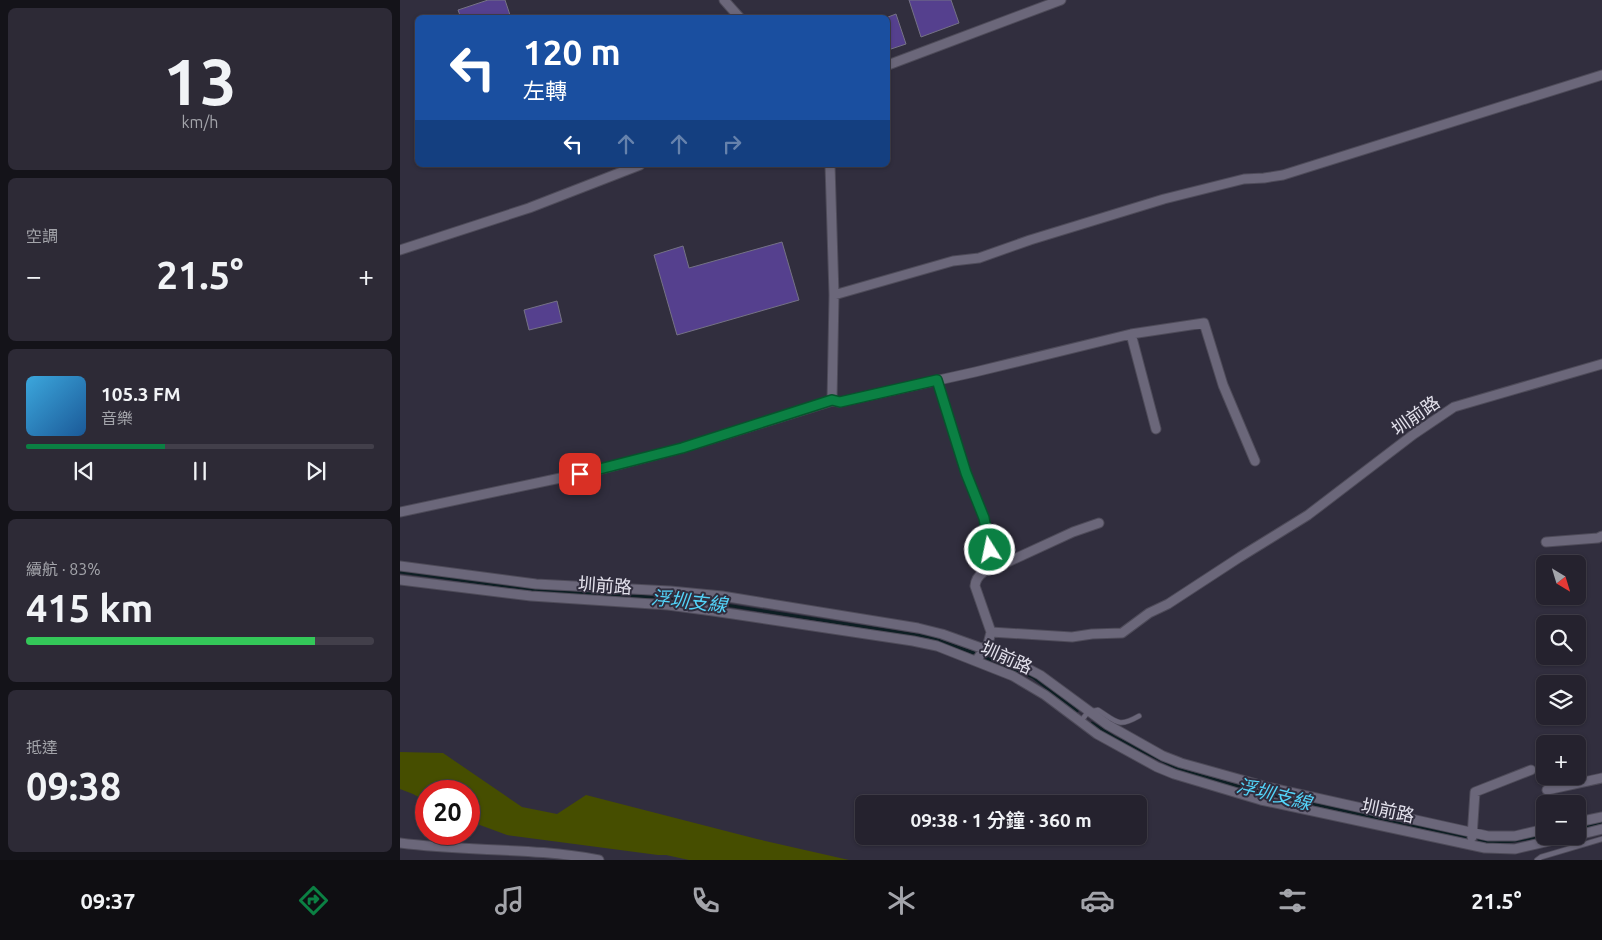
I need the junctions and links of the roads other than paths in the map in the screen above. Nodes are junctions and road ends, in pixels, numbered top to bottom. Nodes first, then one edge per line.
1 (724, 0) edge
2 (1061, 0) edge
3 (737, 15) edge
4 (890, 64) edge
5 (1602, 75) edge
6 (635, 167) edge
7 (830, 167) edge
8 (400, 250) edge
9 (834, 295) junction
10 (1131, 334) junction
11 (1602, 364) edge
12 (937, 380) junction
13 (832, 400) junction
14 (1156, 429) dead end
15 (1255, 461) dead end
16 (400, 512) edge
17 (1099, 523) dead end
18 (1602, 536) edge
19 (1546, 542) dead end
20 (400, 566) edge
21 (993, 567) junction
22 (400, 580) edge
23 (991, 632) junction
24 (984, 649) junction
25 (976, 661) junction
26 (1088, 712) junction
27 (1139, 716) dead end
28 (1080, 722) junction
29 (1531, 770) dead end
30 (1602, 778) edge
31 (1547, 790) dead end
32 (1602, 817) edge
33 (1586, 820) edge
34 (1602, 829) edge
35 (1536, 831) edge
36 (1472, 832) junction
37 (1586, 833) edge
38 (1602, 839) edge
39 (400, 843) edge
40 (1536, 844) edge
41 (1471, 845) junction
42 (599, 860) edge
43 (1537, 860) edge

1 - 3 street
2 - 4 street
5 - 9 street
6 - 8 street
7 - 9 street
9 - 13 street
10 - 12 street
10 - 14 street
10 - 15 street
11 - 23 street, 圳前路
12 - 13 street
12 - 21 lane
13 - 16 street
17 - 21 street
18 - 19 street
20 - 24 street, 圳前路
21 - 23 street
22 - 25 street, 圳前路
23 - 24 street
24 - 25 street
24 - 26 street, 圳前路
25 - 28 street, 圳前路
26 - 27 lane
26 - 28 lane
26 - 36 street, 圳前路
28 - 41 street, 圳前路
29 - 36 street
30 - 31 street
32 - 33 street
34 - 37 street
35 - 36 street, 圳前路
36 - 41 street
38 - 43 lane
39 - 42 street
40 - 41 street, 圳前路

